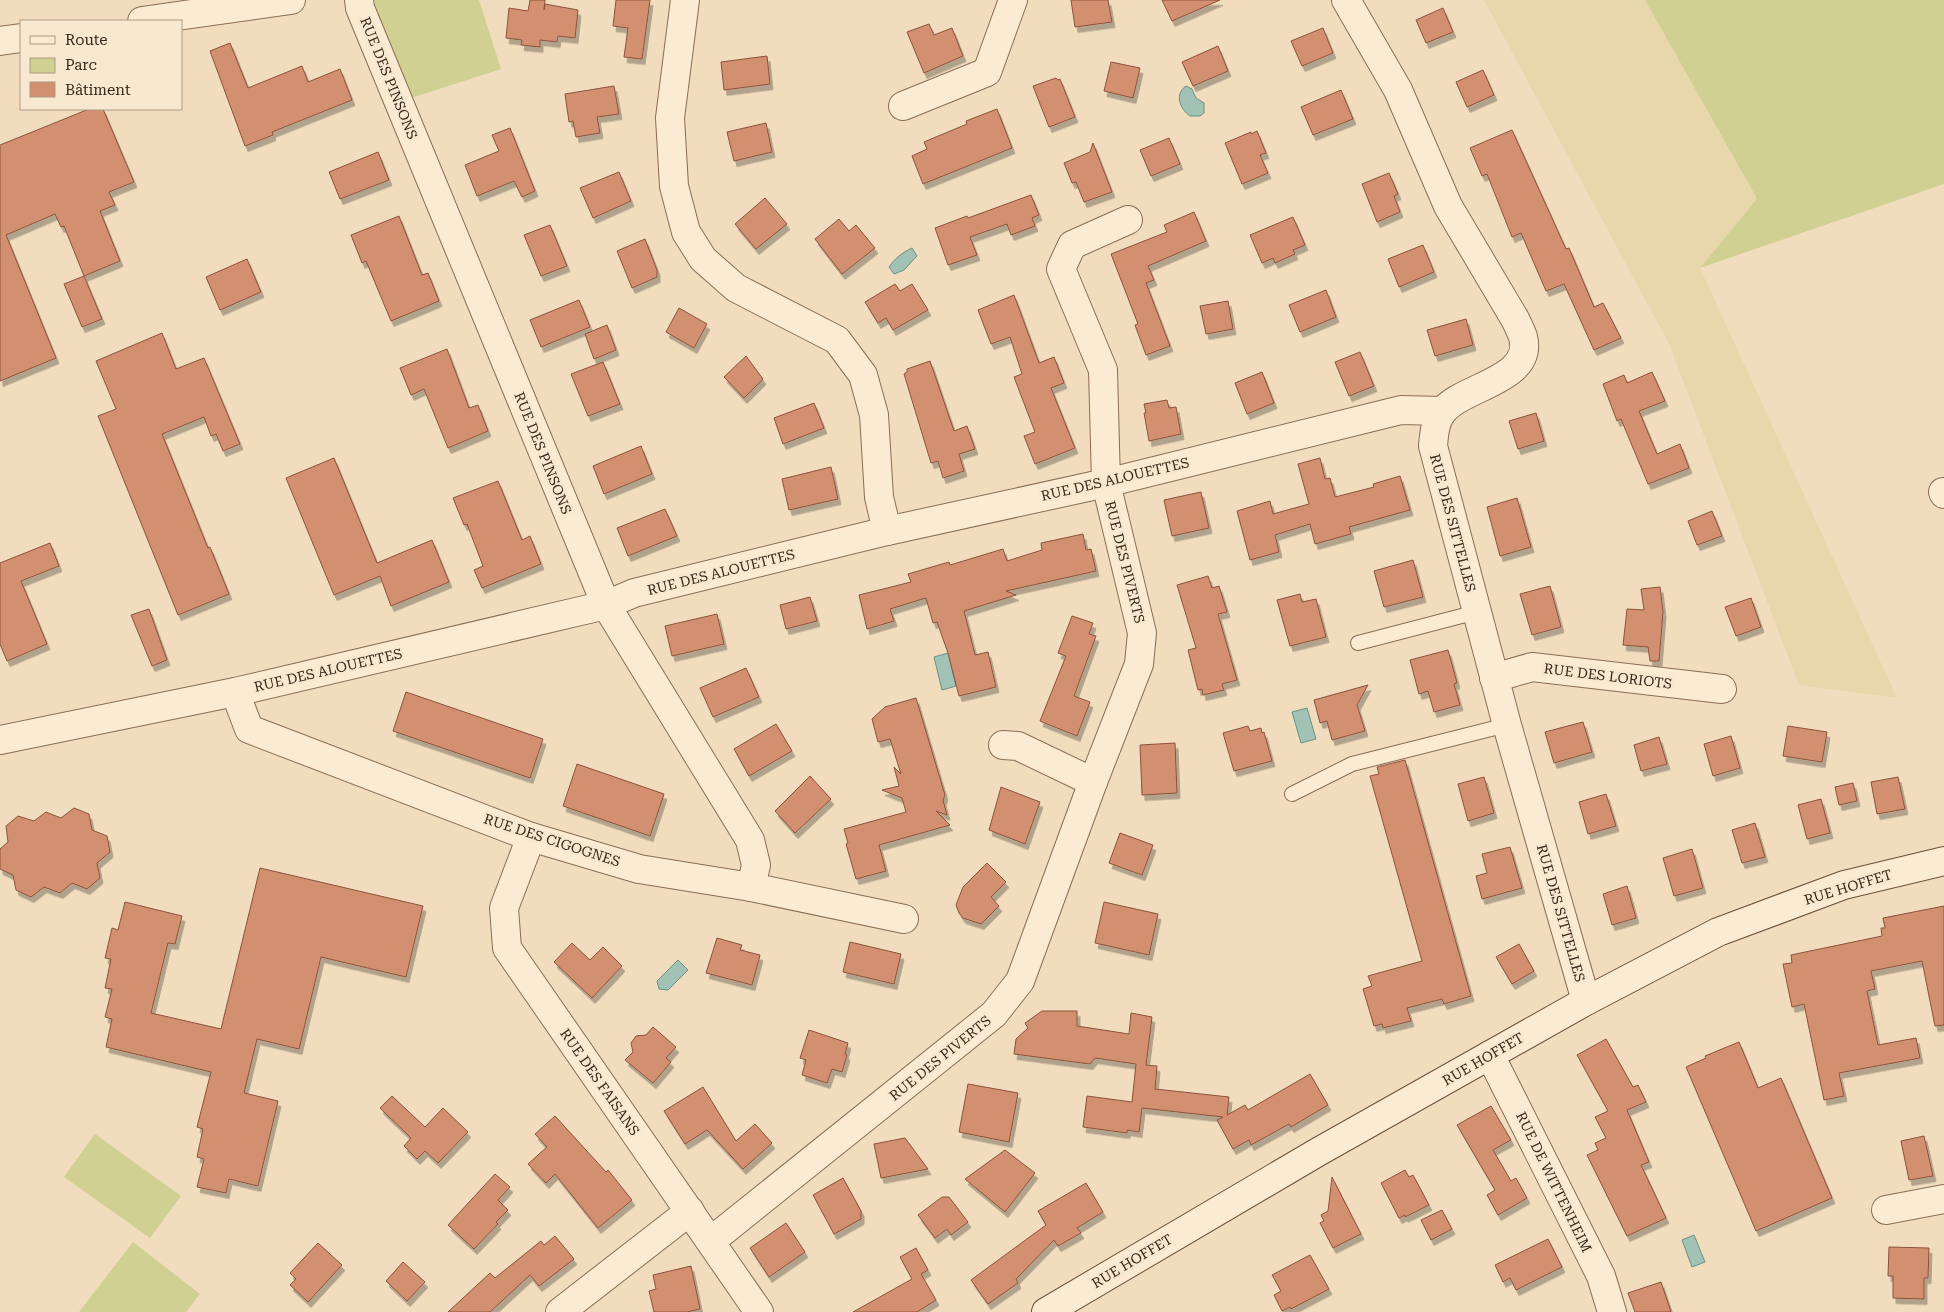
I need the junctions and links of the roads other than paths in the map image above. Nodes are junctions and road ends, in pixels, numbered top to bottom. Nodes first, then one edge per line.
1 (291, 0) edge
2 (359, 0) edge
3 (685, 0) edge
4 (1013, 0) edge
5 (1346, 0) edge
6 (207, 6) edge
7 (146, 20) edge
8 (20, 38) edge
9 (0, 41) edge
10 (903, 106) dead end
11 (1128, 220) dead end
12 (1442, 411) junction
13 (1106, 483) junction
14 (887, 531) junction
15 (606, 605) junction
16 (1477, 612) junction
17 (1358, 643) dead end
18 (1494, 678) junction
19 (1722, 689) dead end
20 (235, 692) junction
21 (1507, 725) junction
22 (0, 740) edge
23 (1003, 745) dead end
24 (1093, 782) junction
25 (1292, 794) dead end
26 (531, 837) junction
27 (1944, 862) edge
28 (751, 887) junction
29 (904, 919) dead end
30 (1586, 1001) junction
31 (1490, 1055) junction
32 (1939, 1207) edge
33 (1886, 1210) dead end
34 (690, 1211) junction
35 (711, 1241) junction
36 (560, 1312) edge
37 (759, 1312) edge
38 (1046, 1312) edge
39 (1612, 1312) edge

1 - 6 street
2 - 15 street, RUE DES PINSONS
3 - 14 street
4 - 10 street
5 - 12 street
6 - 7 street
8 - 9 street
11 - 13 street, RUE DES PIVERTS
12 - 13 street, RUE DES ALOUETTES
12 - 16 street, RUE DES SITTELLES
13 - 14 street, RUE DES ALOUETTES
13 - 24 street, RUE DES PIVERTS
14 - 15 street, RUE DES ALOUETTES
15 - 20 street, RUE DES ALOUETTES
15 - 28 street, RUE DES PINSONS
16 - 17 lane
16 - 18 street, RUE DES SITTELLES
18 - 19 street, RUE DES LORIOTS
18 - 21 street, RUE DES SITTELLES
20 - 22 street, RUE DES ALOUETTES
20 - 26 street, RUE DES CIGOGNES
21 - 25 lane
21 - 30 street, RUE DES SITTELLES
23 - 24 street
24 - 35 street, RUE DES PIVERTS
26 - 28 street, RUE DES CIGOGNES
26 - 34 street, RUE DES FAISANS
27 - 30 street, RUE HOFFET
28 - 29 street, RUE DES CIGOGNES
30 - 31 street, RUE HOFFET
31 - 38 street, RUE HOFFET
31 - 39 street, RUE DE WITTENHEIM
32 - 33 street
34 - 35 street, RUE DES FAISANS
34 - 36 street
35 - 37 street, RUE DES FAISANS

